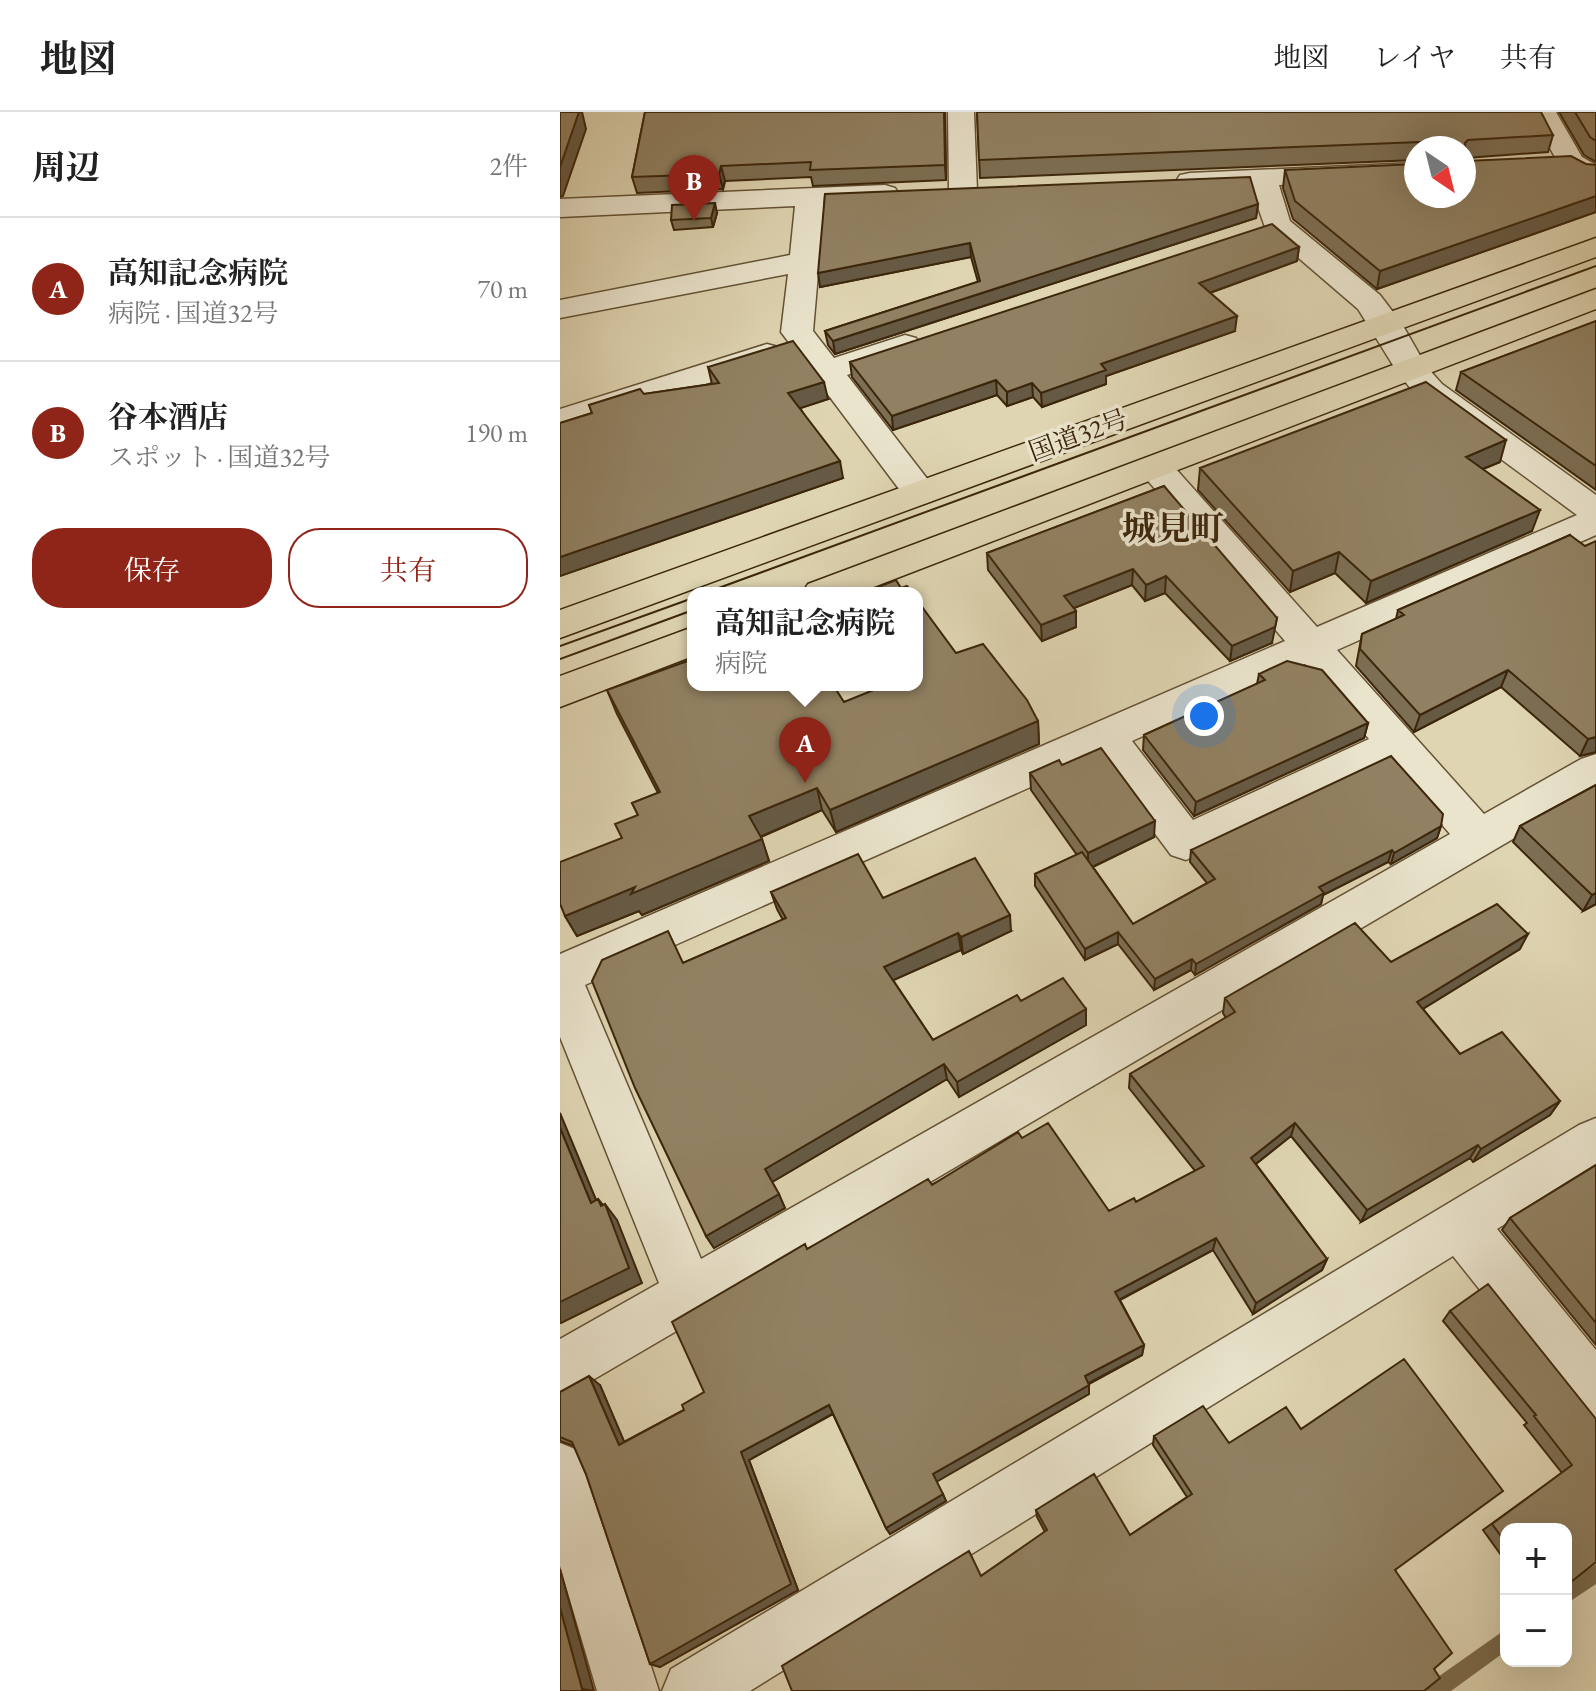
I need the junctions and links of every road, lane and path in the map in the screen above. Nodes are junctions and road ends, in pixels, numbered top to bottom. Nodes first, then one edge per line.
1 (961, 112) edge
2 (1543, 112) edge
3 (1571, 167) edge
4 (1404, 172) edge
5 (1263, 178) junction
6 (1157, 182) edge
7 (993, 190) edge
8 (963, 191) junction
9 (810, 198) junction
10 (560, 208) edge
11 (1596, 247) edge
12 (802, 262) junction
13 (1596, 298) edge
14 (560, 309) edge
15 (1386, 324) junction
16 (932, 336) edge
17 (805, 342) junction
18 (1412, 370) junction
19 (827, 371) junction
20 (560, 420) edge
21 (1155, 467) junction
22 (920, 493) junction
23 (1596, 512) edge
24 (1596, 521) edge
25 (837, 587) edge
26 (560, 624) edge
27 (687, 643) edge
28 (1314, 646) junction
29 (560, 692) edge
30 (1106, 737) junction
31 (1397, 743) junction
32 (1596, 770) edge
33 (1479, 838) junction
34 (560, 978) edge
35 (1596, 1141) edge
36 (1459, 1223) junction
37 (690, 1294) junction
38 (560, 1369) edge
39 (1596, 1393) edge
40 (560, 1471) edge
41 (628, 1691) edge
42 (693, 1691) edge

1 - 8 street
2 - 3 street
4 - 5 street
5 - 6 street
5 - 15 street
7 - 8 street
8 - 9 street
9 - 10 street
9 - 12 street
11 - 15 highway, 国道32号
12 - 14 street
12 - 17 street
13 - 18 highway, 国道32号
15 - 18 street
15 - 22 highway, 国道32号
16 - 19 street
17 - 19 street
17 - 20 street
18 - 21 highway, 国道32号
18 - 23 street
19 - 22 street
21 - 25 highway, 国道32号
21 - 28 street
22 - 26 highway, 国道32号
24 - 28 street
27 - 29 highway
28 - 30 street
28 - 31 street
30 - 31 street
30 - 34 street
31 - 33 street
32 - 33 street
33 - 37 street
34 - 37 street
35 - 36 street
36 - 39 street
36 - 42 street
37 - 38 street
40 - 41 street

